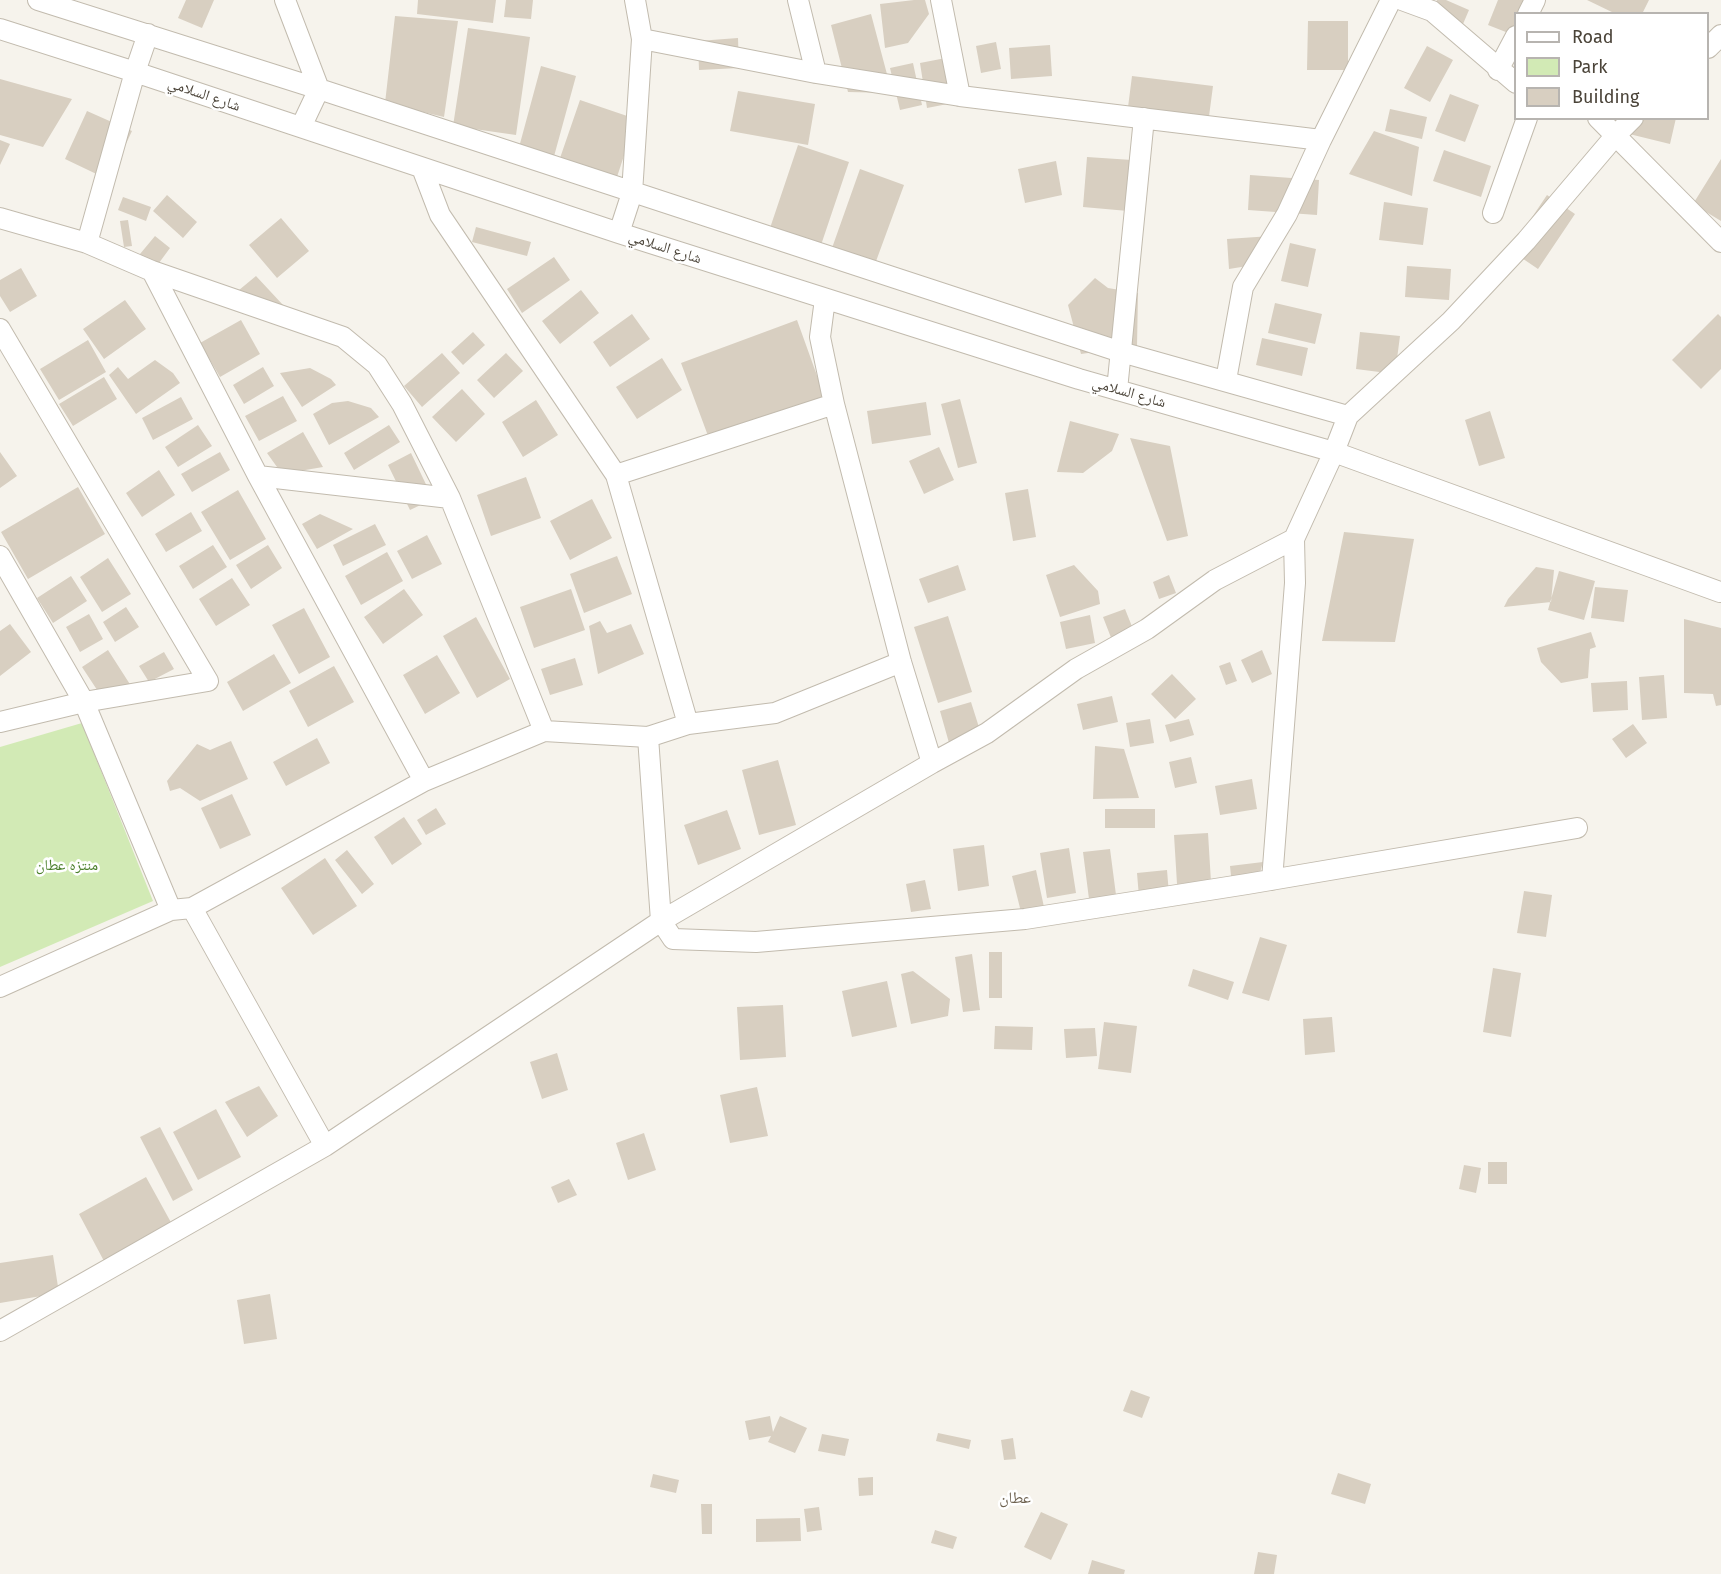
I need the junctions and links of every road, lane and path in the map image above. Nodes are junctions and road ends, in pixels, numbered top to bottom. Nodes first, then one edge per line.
1 (38, 0) edge
2 (285, 0) edge
3 (635, 0) edge
4 (798, 0) edge
5 (941, 0) edge
6 (1391, 0) edge
7 (1402, 0) edge
8 (0, 29) edge
9 (148, 34) junction
10 (1721, 35) edge
11 (1514, 38) edge
12 (642, 39) junction
13 (1709, 46) edge
14 (1498, 69) junction
15 (135, 72) junction
16 (816, 73) junction
17 (1514, 82) edge
18 (319, 89) junction
19 (960, 96) junction
20 (1144, 118) junction
21 (1526, 120) edge
22 (1600, 120) edge
23 (1631, 120) edge
24 (301, 127) junction
25 (1616, 135) junction
26 (1321, 140) junction
27 (422, 168) junction
28 (632, 193) junction
29 (1493, 213) dead end
30 (0, 218) edge
31 (619, 233) junction
32 (1721, 242) edge
33 (87, 243) junction
34 (152, 272) junction
35 (825, 298) junction
36 (0, 329) edge
37 (1121, 352) junction
38 (1226, 380) junction
39 (1117, 390) junction
40 (834, 404) junction
41 (1348, 416) junction
42 (1334, 452) junction
43 (616, 475) junction
44 (258, 476) junction
45 (450, 498) junction
46 (1294, 539) junction
47 (0, 556) edge
48 (1720, 592) edge
49 (901, 662) junction
50 (84, 702) junction
51 (0, 722) edge
52 (688, 724) junction
53 (544, 731) junction
54 (648, 737) junction
55 (932, 763) junction
56 (424, 781) junction
57 (1577, 828) dead end
58 (1272, 880) junction
59 (192, 908) junction
60 (171, 910) junction
61 (661, 921) junction
62 (0, 987) edge
63 (325, 1146) junction
64 (0, 1331) edge

1 - 9 street
2 - 18 street
3 - 12 street
4 - 16 street
5 - 19 street
6 - 26 street
7 - 14 street
8 - 15 street, شارع السلامي
9 - 15 street
9 - 18 street
10 - 13 street
11 - 14 street
12 - 16 street
12 - 28 street
14 - 17 street
15 - 24 street, شارع السلامي
15 - 33 street
16 - 19 street
18 - 24 street
18 - 28 street
19 - 20 street
20 - 26 street
20 - 37 street
21 - 29 street
22 - 25 street
23 - 25 street
24 - 27 street, شارع السلامي
25 - 32 street
25 - 41 street
26 - 38 street
27 - 31 street, شارع السلامي
27 - 43 street
28 - 31 street
28 - 37 street
30 - 33 street
31 - 35 street, شارع السلامي
33 - 34 street
34 - 44 street
34 - 45 street
35 - 39 street, شارع السلامي
35 - 40 street
36 - 50 street
37 - 38 street
37 - 39 street
38 - 41 street
39 - 42 street, شارع السلامي
40 - 43 street
40 - 49 street
41 - 42 street
42 - 46 street
42 - 48 street, شارع السلامي
43 - 52 street
44 - 45 street
44 - 56 street
45 - 53 street
46 - 55 street
46 - 58 street
47 - 50 street
49 - 52 street
49 - 55 street
50 - 51 street
50 - 60 street
52 - 54 street
53 - 54 street
53 - 56 street
54 - 61 street
55 - 61 street
56 - 59 street
57 - 58 street
58 - 61 street
59 - 60 street
59 - 63 street
60 - 62 street
61 - 63 street
63 - 64 street

